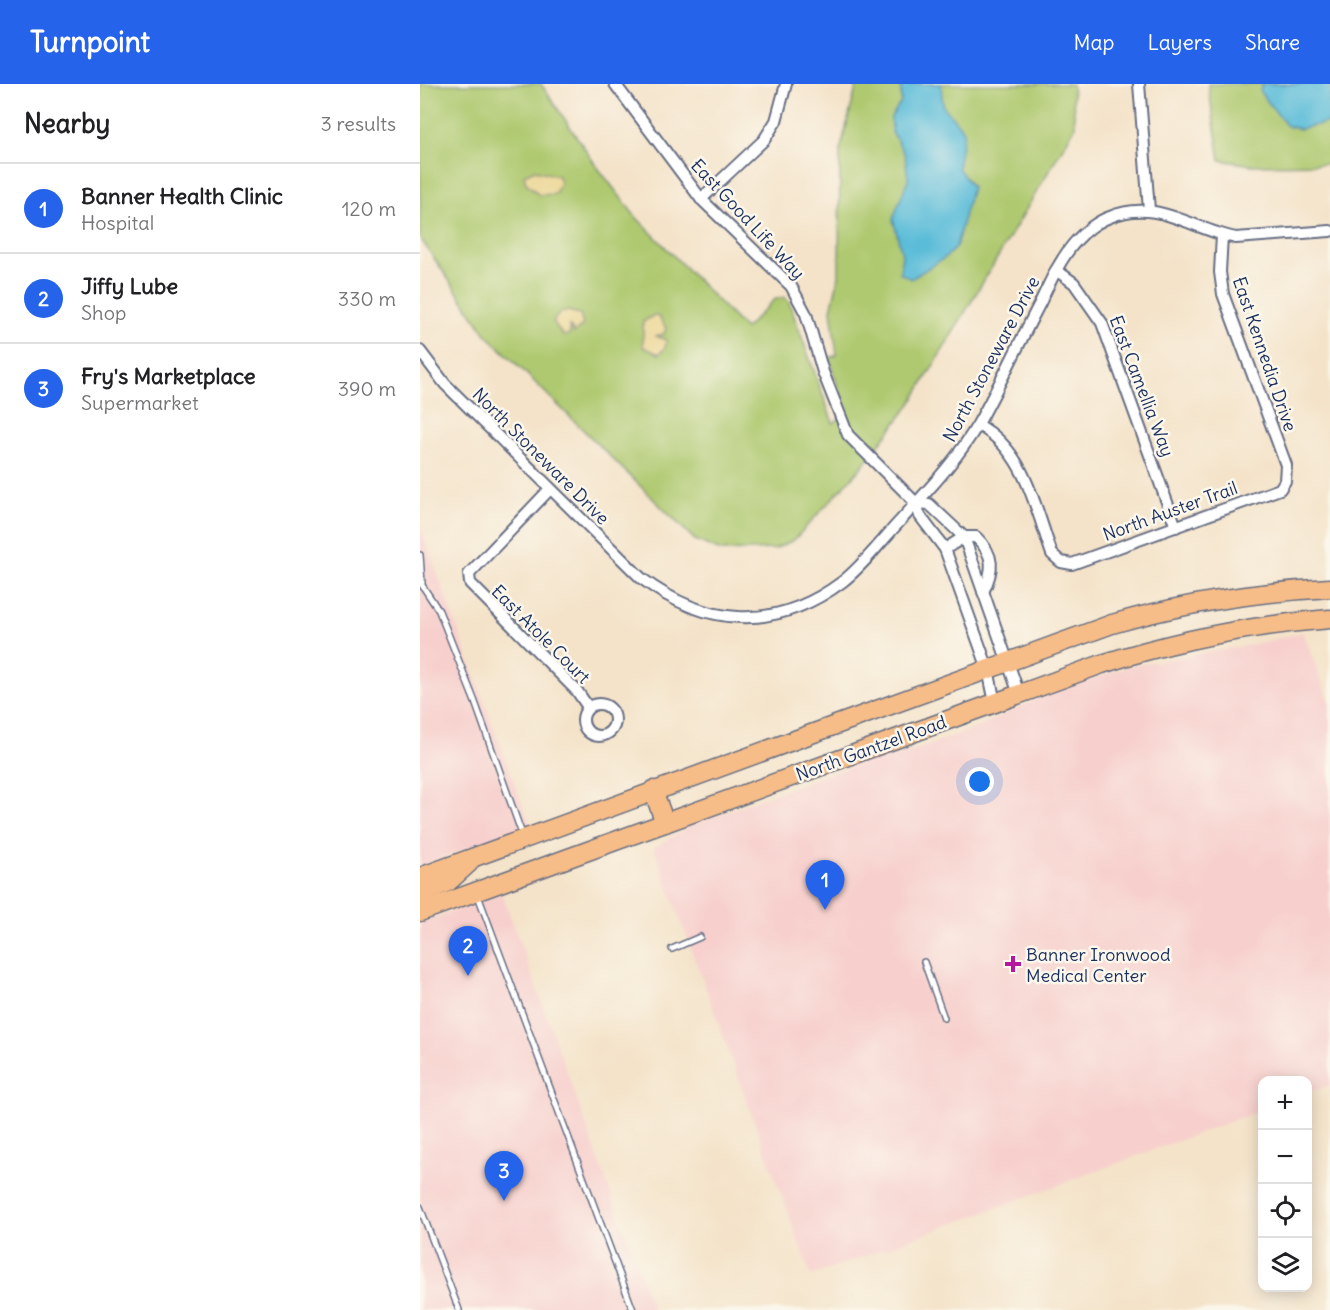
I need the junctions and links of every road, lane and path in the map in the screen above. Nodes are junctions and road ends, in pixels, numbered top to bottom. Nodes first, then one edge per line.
1 (615, 84) edge
2 (786, 84) edge
3 (1139, 84) edge
4 (701, 199) junction
5 (1149, 210) junction
6 (1330, 231) edge
7 (1222, 236) junction
8 (1056, 270) junction
9 (420, 351) edge
10 (978, 425) junction
11 (1286, 481) joint
12 (550, 489) junction
13 (916, 503) junction
14 (1176, 527) junction
15 (964, 537) junction
16 (945, 549) junction
17 (420, 555) edge
18 (421, 583) edge
19 (1330, 588) edge
20 (983, 592) junction
21 (1330, 619) edge
22 (1007, 662) junction
23 (988, 669) junction
24 (1019, 694) junction
25 (995, 703) junction
26 (588, 707) dead end
27 (653, 790) junction
28 (665, 823) junction
29 (523, 838) junction
30 (477, 855) junction
31 (420, 877) edge
32 (476, 891) junction
33 (420, 894) edge
34 (420, 912) edge
35 (700, 937) dead end
36 (672, 949) dead end
37 (924, 962) dead end
38 (944, 1018) dead end
39 (420, 1207) edge
40 (459, 1310) edge
41 (633, 1310) edge

1 - 4 street, East Good Life Way
2 - 4 street
3 - 5 street
4 - 13 street, East Good Life Way
5 - 7 street, North Stoneware Drive
5 - 8 street, North Stoneware Drive
6 - 7 street, North Stoneware Drive
7 - 11 street, East Kennedia Drive
8 - 10 street, North Stoneware Drive
8 - 14 street, East Camellia Way
9 - 12 street, North Stoneware Drive
10 - 13 street, North Stoneware Drive
10 - 14 street, North Auster Trail
11 - 14 street, North Auster Trail
12 - 13 street, North Stoneware Drive
12 - 26 street, East Atole Court
13 - 15 street, East Good Life Way
13 - 16 street, East Good Life Way
15 - 16 street
15 - 20 street, East Good Life Way
15 - 20 street
16 - 23 street, East Good Life Way
17 - 18 lane
18 - 29 lane
19 - 22 main road, North Gantzel Road
20 - 22 street, East Good Life Way
21 - 24 main road, North Gantzel Road
22 - 23 main road, North Gantzel Road
22 - 24 street, East Good Life Way
23 - 25 street, East Good Life Way
23 - 27 main road, North Gantzel Road
24 - 25 main road, North Gantzel Road
25 - 28 main road, North Gantzel Road
27 - 28 main road
27 - 29 main road, North Gantzel Road
28 - 32 main road, North Gantzel Road
29 - 30 main road, North Gantzel Road
30 - 31 main road, North Gantzel Road
30 - 33 main road
32 - 34 main road, North Gantzel Road
32 - 41 lane
35 - 36 lane
37 - 38 lane
39 - 40 lane

